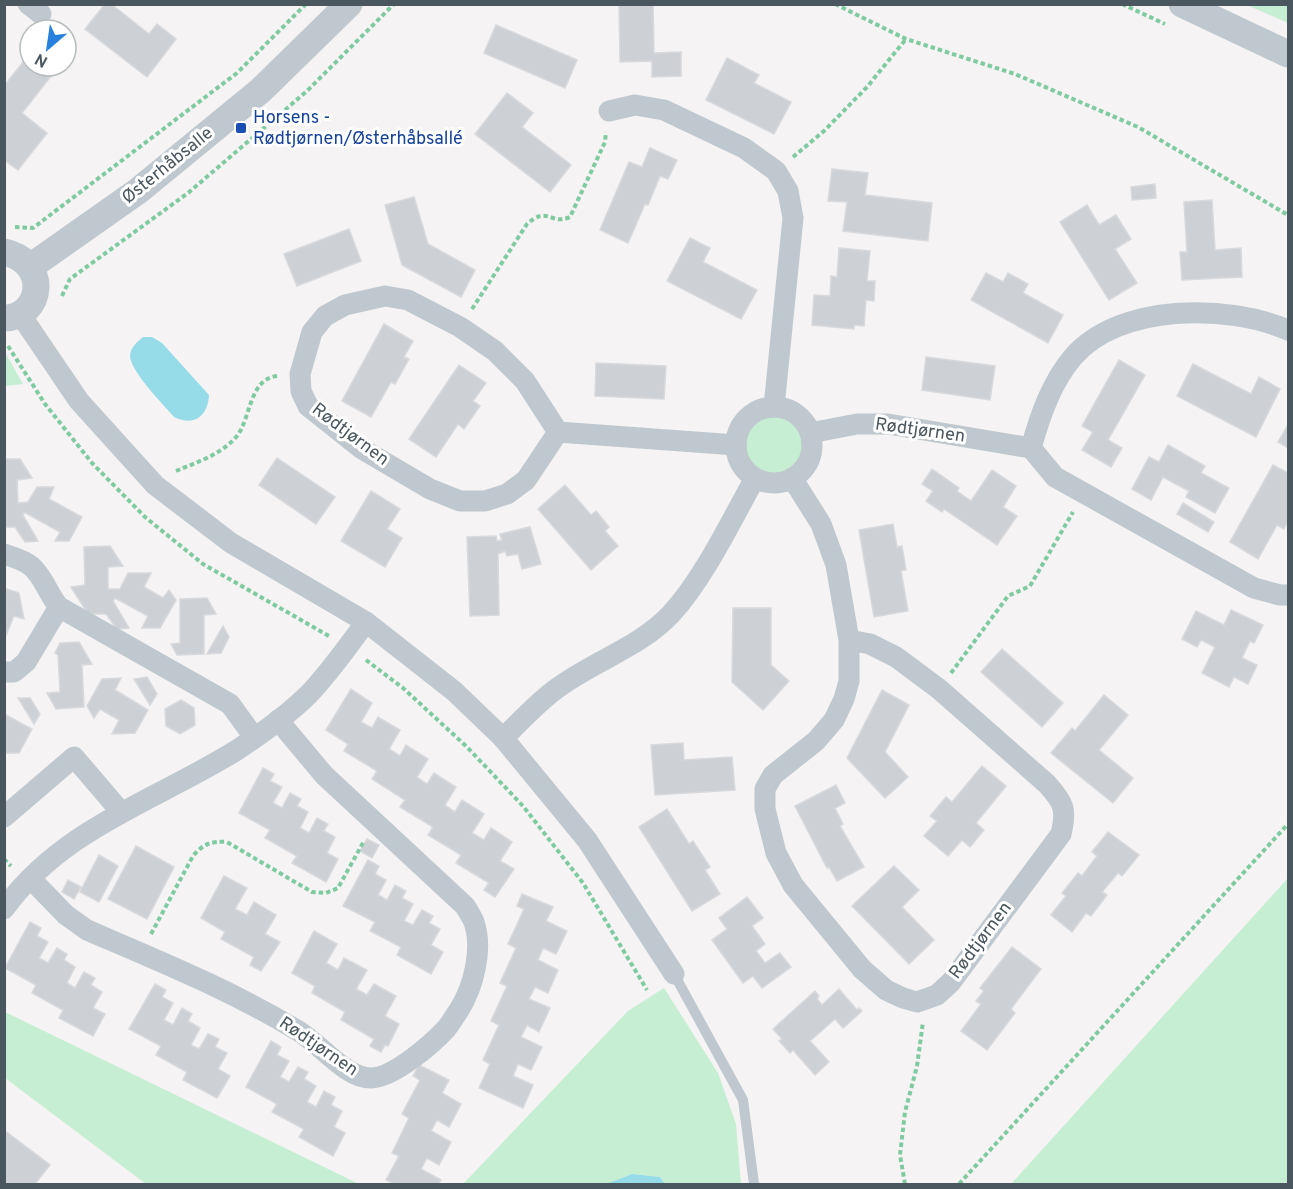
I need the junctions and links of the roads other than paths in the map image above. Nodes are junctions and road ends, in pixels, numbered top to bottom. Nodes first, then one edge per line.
1 (349, 4) edge
2 (1182, 4) edge
3 (1288, 54) edge
4 (609, 111) road end
5 (4, 252) edge
6 (30, 267) junction
7 (12, 316) edge
8 (1288, 330) edge
9 (774, 407) junction
10 (558, 432) junction
11 (810, 433) junction
12 (736, 444) junction
13 (1030, 448) junction
14 (755, 478) junction
15 (792, 478) junction
16 (4, 554) edge
17 (1288, 596) edge
18 (59, 607) junction
19 (366, 622) junction
20 (849, 640) junction
21 (4, 672) edge
22 (278, 720) junction
23 (254, 737) junction
24 (502, 738) junction
25 (121, 812) junction
26 (4, 817) edge
27 (31, 879) junction
28 (4, 909) edge
29 (674, 975) joint
30 (754, 1185) edge

1 - 6 street, Østerhåbsalle
2 - 3 street
4 - 9 street
5 - 6 street
6 - 7 street
7 - 19 street
8 - 13 street
9 - 11 street
9 - 12 street
10 - 10 street, Rødtjørnen
10 - 12 street
11 - 13 street, Rødtjørnen
11 - 15 street
12 - 14 street
13 - 17 street
14 - 15 street
14 - 24 street
15 - 20 street
16 - 18 street
18 - 21 street
18 - 23 street
19 - 22 street
19 - 24 street
20 - 20 street, Rødtjørnen
22 - 23 street
22 - 27 street, Rødtjørnen
23 - 25 street
24 - 29 street
25 - 26 street
25 - 27 street
27 - 28 street
29 - 30 lane

